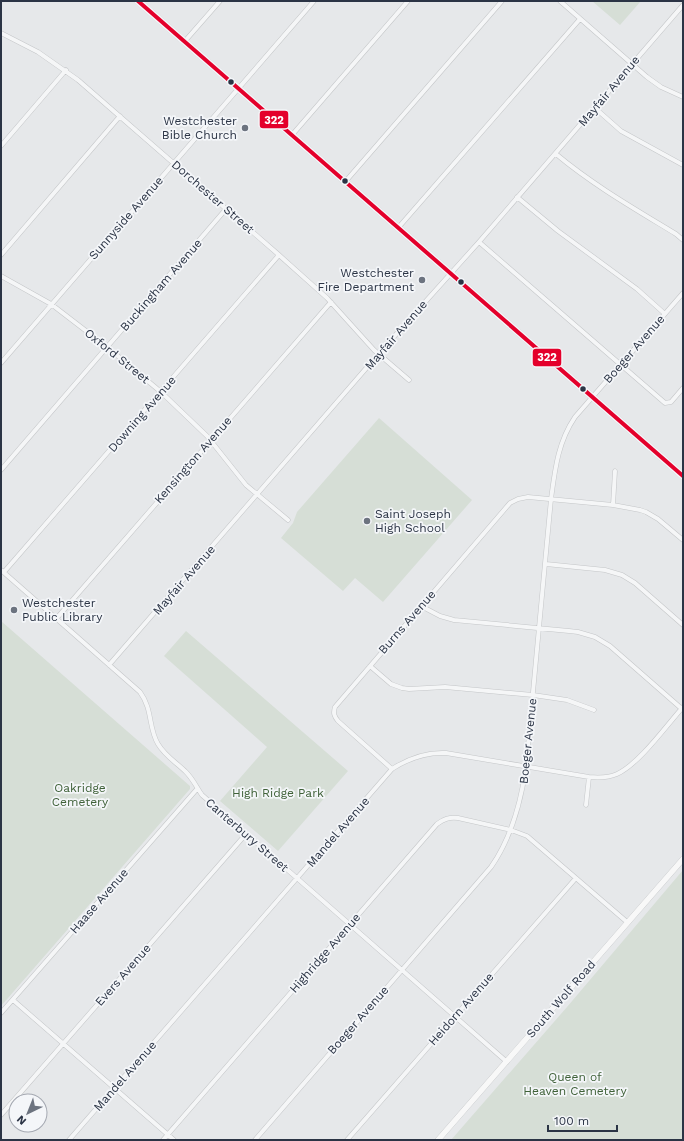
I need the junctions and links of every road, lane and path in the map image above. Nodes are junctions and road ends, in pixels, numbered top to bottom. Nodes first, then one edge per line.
1 (138, 1) edge
2 (220, 1) edge
3 (314, 1) edge
4 (408, 1) edge
5 (502, 1) edge
6 (560, 1) edge
7 (683, 5) edge
8 (580, 19) junction
9 (2, 34) edge
10 (185, 41) junction
11 (632, 64) junction
12 (66, 70) junction
13 (238, 88) junction
14 (683, 97) edge
15 (595, 108) junction
16 (120, 116) junction
17 (292, 136) junction
18 (1, 146) edge
19 (556, 154) junction
20 (173, 163) junction
21 (683, 165) edge
22 (345, 182) junction
23 (517, 197) junction
24 (226, 209) junction
25 (398, 228) junction
26 (683, 240) edge
27 (479, 242) junction
28 (1, 255) edge
29 (279, 255) junction
30 (450, 274) junction
31 (1, 276) edge
32 (683, 293) edge
33 (331, 302) junction
34 (51, 304) junction
35 (665, 314) junction
36 (107, 347) junction
37 (379, 354) junction
38 (1, 363) edge
39 (621, 365) junction
40 (409, 380) dead end
41 (683, 388) edge
42 (161, 392) junction
43 (592, 396) junction
44 (211, 440) junction
45 (1, 470) edge
46 (615, 471) dead end
47 (683, 476) edge
48 (258, 494) junction
49 (551, 499) junction
50 (613, 505) junction
51 (288, 520) dead end
52 (683, 540) edge
53 (546, 564) junction
54 (2, 571) edge
55 (421, 606) junction
56 (56, 619) junction
57 (683, 625) edge
58 (539, 628) junction
59 (109, 665) junction
60 (370, 666) junction
61 (533, 695) junction
62 (682, 708) edge
63 (594, 710) dead end
64 (526, 767) junction
65 (392, 769) junction
66 (589, 777) junction
67 (197, 789) junction
68 (586, 805) dead end
69 (511, 830) junction
70 (246, 834) junction
71 (683, 859) edge
72 (297, 878) junction
73 (576, 878) junction
74 (627, 922) junction
75 (350, 925) junction
76 (402, 971) junction
77 (13, 1000) junction
78 (1, 1013) edge
79 (455, 1016) junction
80 (63, 1044) junction
81 (507, 1062) junction
82 (114, 1089) junction
83 (1, 1115) edge
84 (168, 1134) junction
85 (69, 1140) edge
86 (163, 1140) edge
87 (174, 1140) edge
88 (255, 1140) edge
89 (347, 1140) edge
90 (438, 1140) edge

1 - 10 main road
2 - 10 street
3 - 13 street, Sunnyside Avenue
4 - 17 street
5 - 22 street
6 - 8 street
7 - 11 street, Mayfair Avenue
8 - 11 street
8 - 25 street
9 - 12 street, Dorchester Street
10 - 13 main road
11 - 14 street
11 - 15 street, Mayfair Avenue
12 - 16 street, Dorchester Street
12 - 18 street
13 - 17 main road
13 - 20 street, Sunnyside Avenue
15 - 19 street, Mayfair Avenue
15 - 21 street
16 - 20 street, Dorchester Street
16 - 28 street
17 - 22 main road
19 - 23 street, Mayfair Avenue
19 - 26 street
20 - 24 street, Dorchester Street
20 - 34 street, Sunnyside Avenue
22 - 25 main road
23 - 27 street, Mayfair Avenue
23 - 35 street
24 - 29 street, Dorchester Street
24 - 36 street, Buckingham Avenue
25 - 30 main road
27 - 30 street, Mayfair Avenue
27 - 39 street
29 - 33 street, Dorchester Street
29 - 42 street, Downing Avenue
30 - 37 street, Mayfair Avenue
30 - 43 main road
31 - 34 street, Oxford Street
32 - 35 street, Boeger Avenue
33 - 37 street, Dorchester Street
33 - 44 street, Kensington Avenue
34 - 36 street, Oxford Street
34 - 38 street, Sunnyside Avenue
35 - 39 street, Boeger Avenue
36 - 42 street, Oxford Street
36 - 45 street, Buckingham Avenue
37 - 40 street, Dorchester Street
37 - 48 street, Mayfair Avenue
39 - 41 street
39 - 43 street, Boeger Avenue
42 - 44 street, Oxford Street
42 - 54 street, Downing Avenue
43 - 47 main road
43 - 49 street, Boeger Avenue
44 - 48 street, Oxford Street
44 - 56 street, Kensington Avenue
46 - 50 street
48 - 51 street, Oxford Street
48 - 59 street, Mayfair Avenue
49 - 50 street, Burns Avenue
49 - 53 street, Boeger Avenue
49 - 55 street, Burns Avenue
50 - 52 street, Burns Avenue
53 - 57 street
53 - 58 street, Boeger Avenue
54 - 56 street, Canterbury Street
55 - 58 street
55 - 60 street, Burns Avenue
56 - 59 street, Canterbury Street
58 - 61 street, Boeger Avenue
58 - 62 street
59 - 67 street, Canterbury Street
60 - 61 street
60 - 65 street, Burns Avenue
61 - 63 street
61 - 64 street, Boeger Avenue
62 - 66 street, Mandel Avenue
64 - 65 street, Mandel Avenue
64 - 66 street, Mandel Avenue
64 - 69 street, Boeger Avenue
65 - 72 street, Mandel Avenue
66 - 68 street
67 - 70 street, Canterbury Street
67 - 77 street, Haase Avenue
69 - 73 street, Highridge Avenue
69 - 75 street, Highridge Avenue
69 - 76 street, Boeger Avenue
70 - 72 street, Canterbury Street
70 - 80 street, Evers Avenue
71 - 74 main road, South Wolf Road
72 - 75 street, Canterbury Street
72 - 82 street, Mandel Avenue
73 - 74 street, Highridge Avenue
73 - 79 street, Heidorn Avenue
74 - 81 main road, South Wolf Road
75 - 76 street, Canterbury Street
75 - 84 street, Highridge Avenue
76 - 79 street, Canterbury Street
76 - 88 street, Boeger Avenue
77 - 78 street, Haase Avenue
77 - 80 street
79 - 81 street, Canterbury Street
79 - 89 street, Heidorn Avenue
80 - 82 street
80 - 83 street, Evers Avenue
81 - 90 main road, South Wolf Road
82 - 84 street
82 - 85 street, Mandel Avenue
84 - 86 street, Highridge Avenue
84 - 87 street

